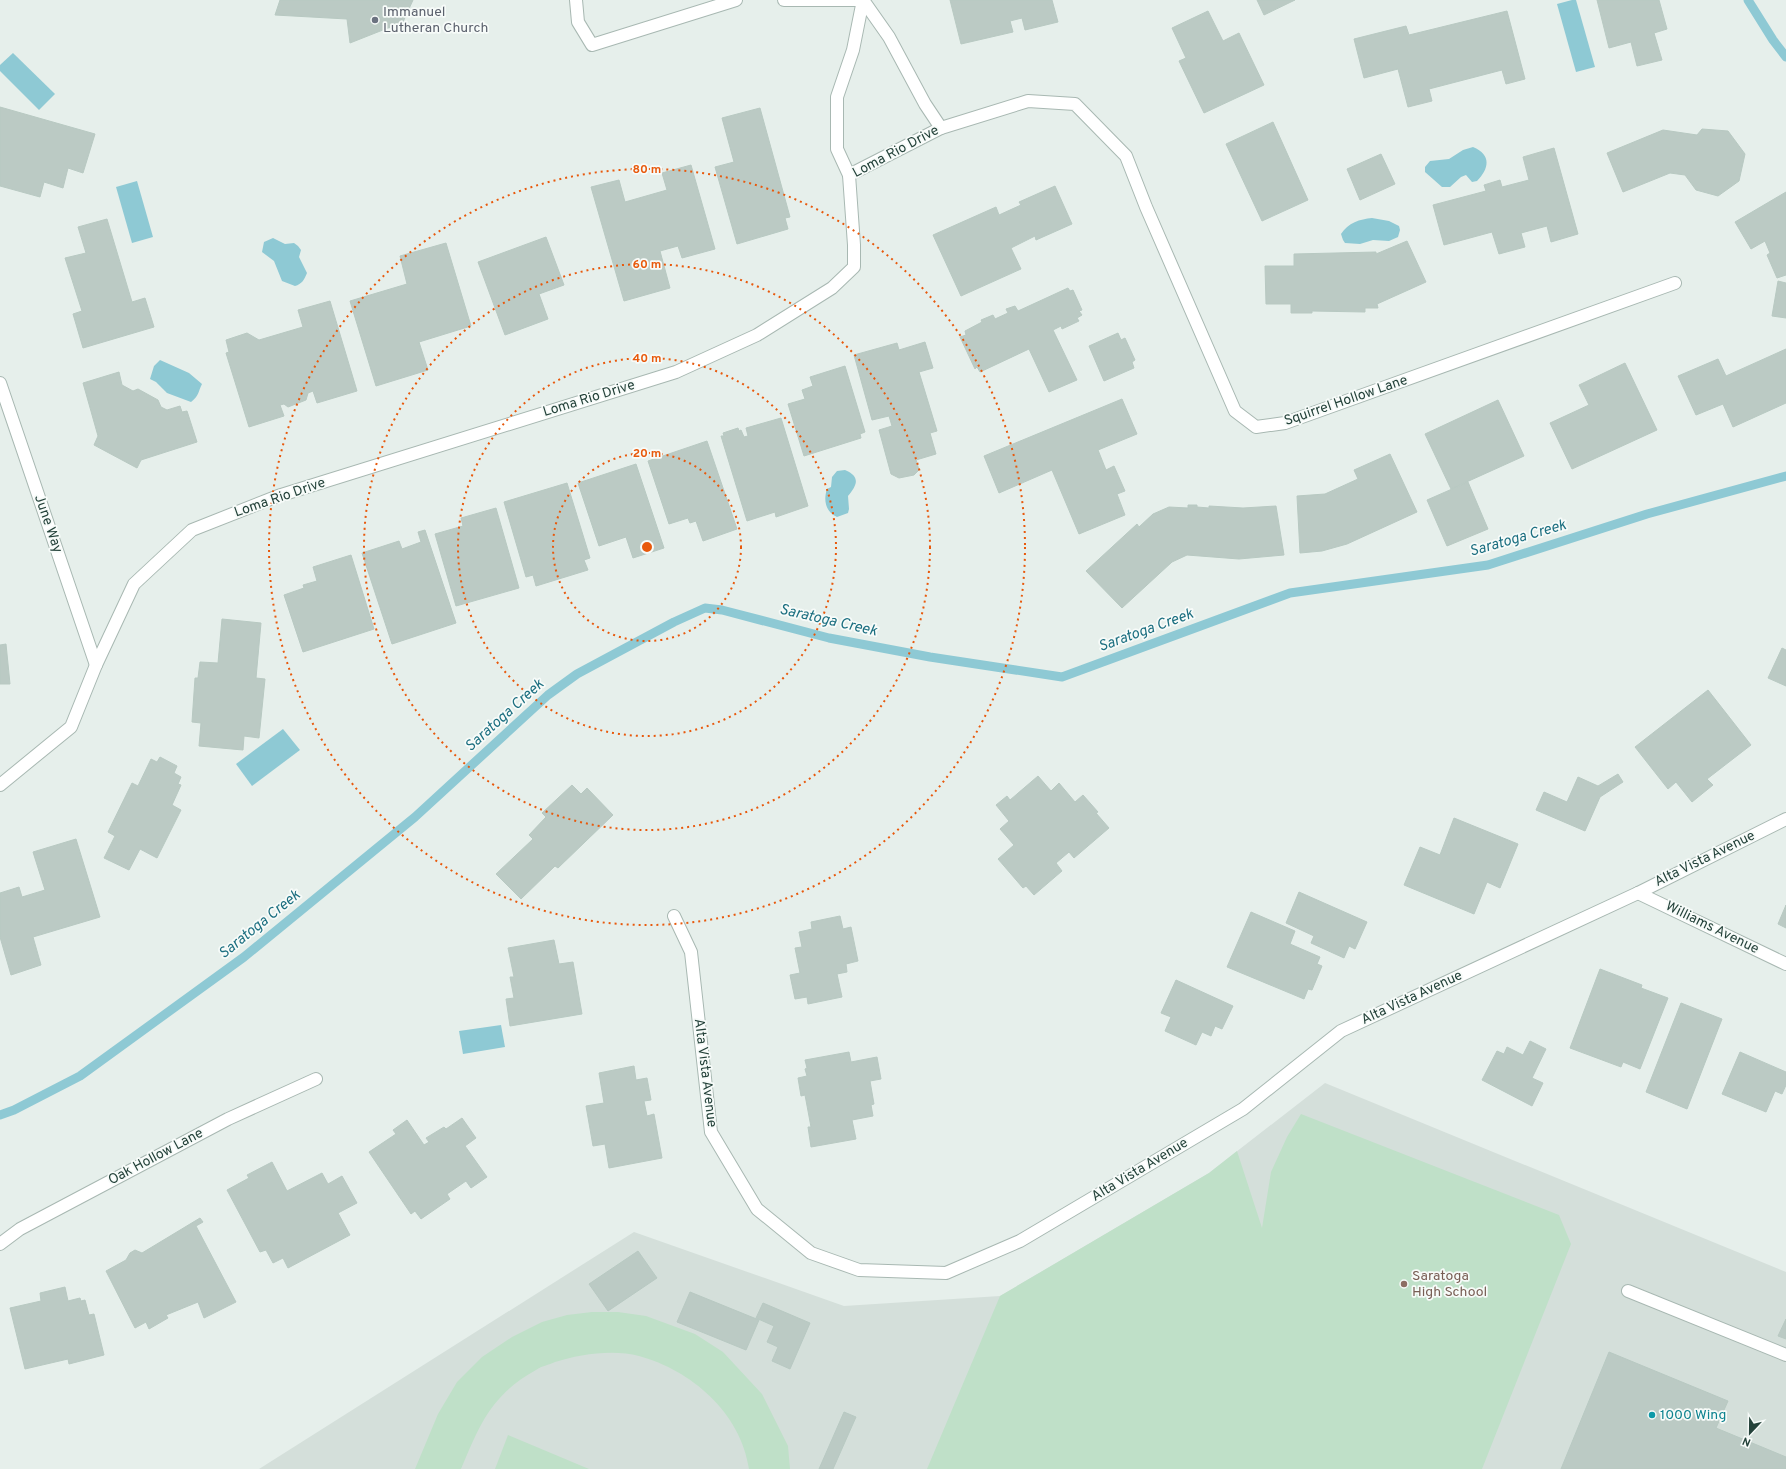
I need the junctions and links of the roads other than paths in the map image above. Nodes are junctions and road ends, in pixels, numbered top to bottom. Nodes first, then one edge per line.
1 (576, 0) edge
2 (736, 0) edge
3 (784, 0) edge
4 (863, 0) edge
5 (1028, 101) joint
6 (941, 128) junction
7 (849, 175) junction
8 (1675, 283) dead end
9 (0, 383) edge
10 (96, 665) junction
11 (0, 784) edge
12 (1786, 819) edge
13 (1638, 893) junction
14 (674, 916) dead end
15 (1786, 964) edge
16 (316, 1079) dead end
17 (0, 1244) edge
18 (1628, 1291) dead end
19 (1786, 1355) edge

1 - 2 street
3 - 4 street
4 - 6 street
4 - 7 street
5 - 6 street, Loma Rio Drive
5 - 8 street, Squirrel Hollow Lane
6 - 7 street, Loma Rio Drive
7 - 10 street, Loma Rio Drive
9 - 10 street, June Way
10 - 11 street, Loma Rio Drive
12 - 13 street, Alta Vista Avenue
13 - 14 street, Alta Vista Avenue
13 - 15 street, Williams Avenue
16 - 17 street, Oak Hollow Lane
18 - 19 street

